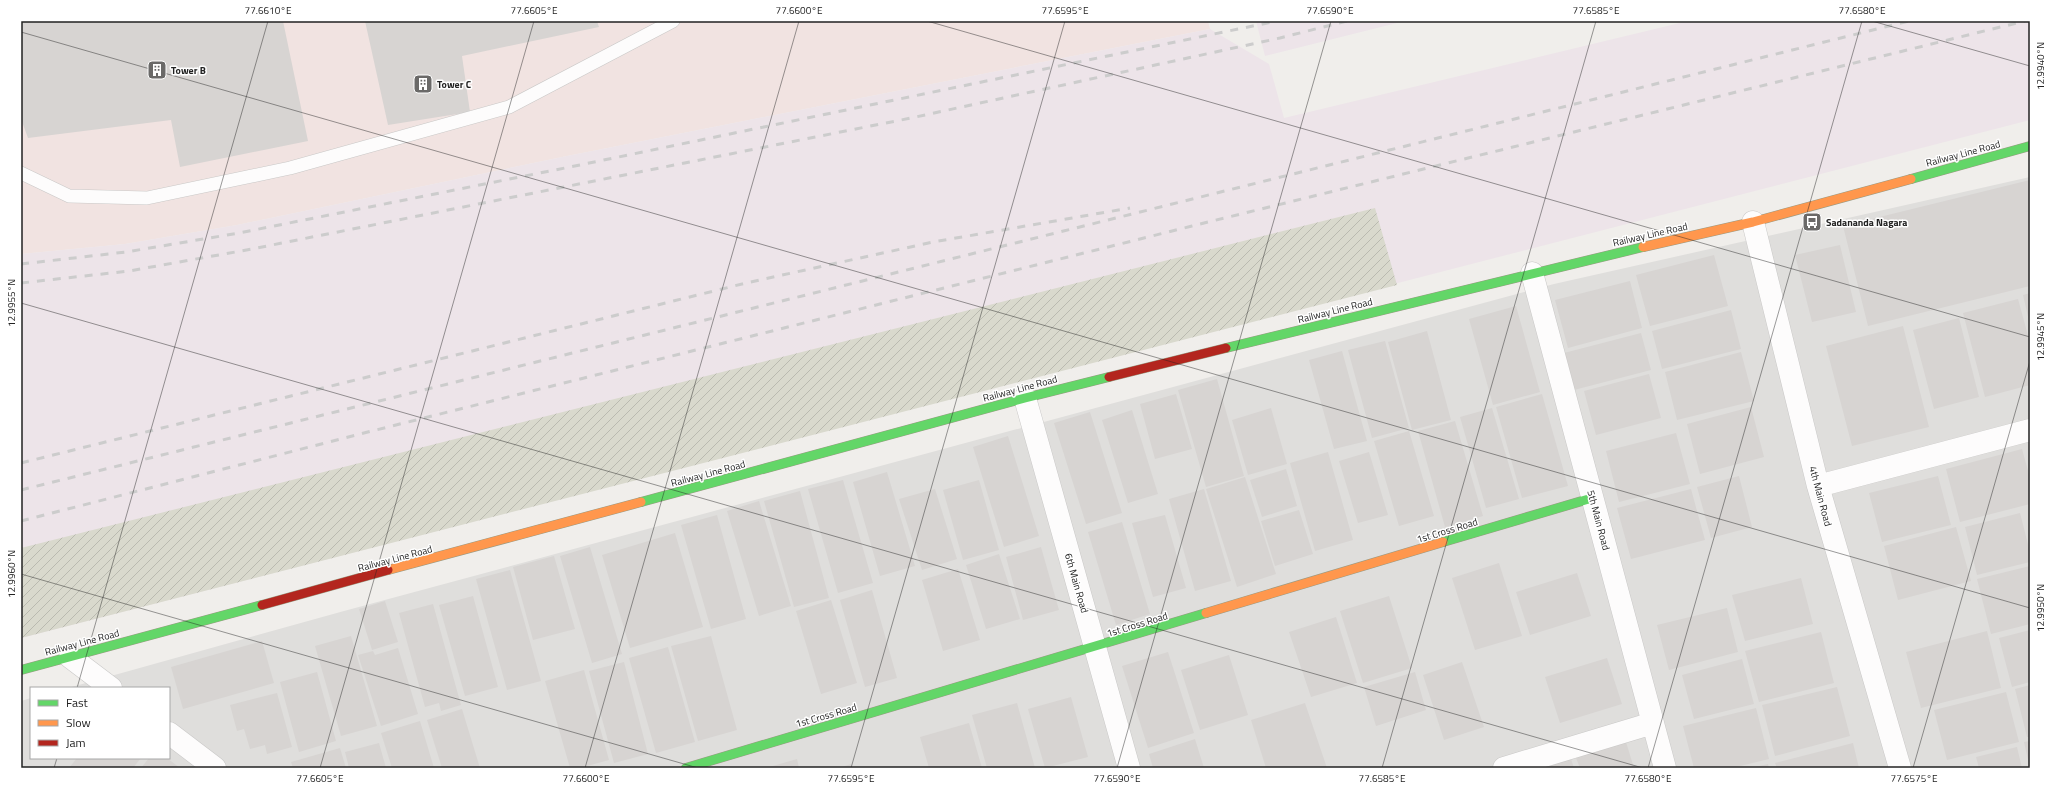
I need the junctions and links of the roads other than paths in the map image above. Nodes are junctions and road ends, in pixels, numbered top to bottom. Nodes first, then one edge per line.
1 (673, 21) edge
2 (2030, 146) edge
3 (21, 173) edge
4 (1753, 222) junction
5 (1532, 273) junction
6 (1024, 398) junction
7 (2030, 430) edge
8 (1818, 486) junction
9 (1592, 498) junction
10 (1095, 648) junction
11 (70, 657) junction
12 (21, 670) edge
13 (110, 687) edge
14 (1653, 723) junction
15 (170, 734) edge
16 (214, 768) edge
17 (686, 768) edge
18 (1129, 768) edge
19 (1504, 768) edge
20 (1665, 768) edge
21 (1900, 768) edge

1 - 3 lane
2 - 4 main road, Railway Line Road
4 - 5 main road, Railway Line Road
4 - 8 street, 4th Main Road
5 - 6 main road, Railway Line Road
5 - 9 street, 5th Main Road
6 - 10 street, 6th Main Road
6 - 11 main road, Railway Line Road
7 - 8 street
8 - 21 street, 4th Main Road
9 - 10 main road, 1st Cross Road
9 - 14 street, 5th Main Road
10 - 17 main road, 1st Cross Road
10 - 18 street, 6th Main Road
11 - 12 main road, Railway Line Road
11 - 13 street
14 - 19 street
14 - 20 street, 5th Main Road
15 - 16 street

